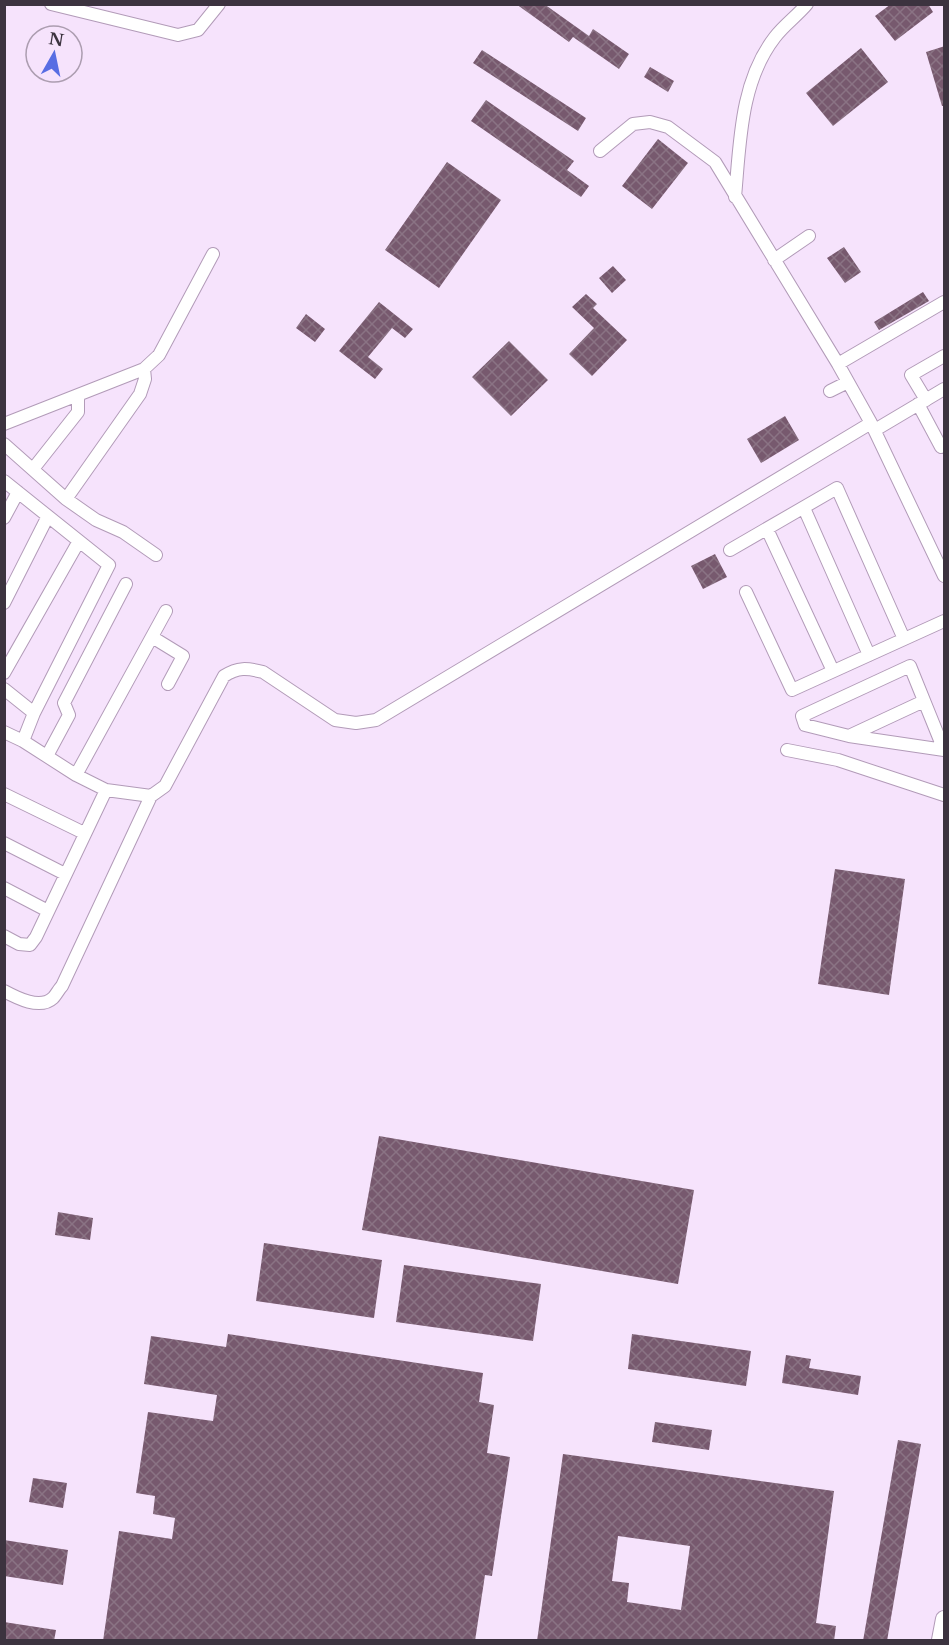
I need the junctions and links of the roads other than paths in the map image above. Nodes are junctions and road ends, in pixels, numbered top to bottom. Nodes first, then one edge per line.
1 (51, 4) edge
2 (219, 4) edge
3 (807, 4) edge
4 (600, 151) dead end
5 (735, 197) junction
6 (809, 236) dead end
7 (213, 254) dead end
8 (774, 260) junction
9 (945, 302) edge
10 (945, 356) edge
11 (838, 364) junction
12 (144, 369) junction
13 (848, 382) junction
14 (945, 389) edge
15 (830, 391) dead end
16 (78, 395) junction
17 (922, 402) junction
18 (4, 424) edge
19 (873, 426) junction
20 (4, 444) edge
21 (945, 445) edge
22 (33, 469) junction
23 (4, 481) edge
24 (18, 492) junction
25 (66, 499) junction
26 (804, 508) junction
27 (48, 516) junction
28 (4, 518) edge
29 (767, 529) junction
30 (79, 541) junction
31 (730, 550) dead end
32 (156, 555) dead end
33 (945, 576) edge
34 (126, 584) dead end
35 (746, 592) dead end
36 (4, 603) edge
37 (166, 611) dead end
38 (945, 621) edge
39 (152, 637) junction
40 (904, 639) junction
41 (869, 655) junction
42 (833, 671) junction
43 (4, 673) edge
44 (168, 684) dead end
45 (4, 689) edge
46 (924, 701) junction
47 (33, 713) junction
48 (4, 732) edge
49 (849, 736) junction
50 (23, 741) junction
51 (787, 750) dead end
52 (47, 756) junction
53 (76, 775) junction
54 (106, 790) junction
55 (4, 794) edge
56 (945, 795) edge
57 (150, 796) junction
58 (84, 833) junction
59 (4, 843) edge
60 (65, 874) junction
61 (4, 888) edge
62 (48, 910) junction
63 (4, 936) edge
64 (4, 991) edge
65 (945, 1619) edge
66 (940, 1641) edge

1 - 2 lane
3 - 5 lane
4 - 5 lane
5 - 8 lane
6 - 8 lane
7 - 12 lane
8 - 11 lane
9 - 11 lane
10 - 17 lane
11 - 13 lane
12 - 16 lane
12 - 25 lane
13 - 15 lane
13 - 19 lane
14 - 17 lane
16 - 18 lane
16 - 22 lane
17 - 19 lane
17 - 21 lane
19 - 33 lane
19 - 57 lane
20 - 22 lane
22 - 25 lane
23 - 24 lane
24 - 27 lane
24 - 28 lane
25 - 32 lane
26 - 29 lane
26 - 40 lane
26 - 41 lane
27 - 30 lane
27 - 36 lane
29 - 31 lane
29 - 42 lane
30 - 43 lane
30 - 47 lane
34 - 52 lane
35 - 42 lane
37 - 39 lane
38 - 40 lane
39 - 44 lane
39 - 53 lane
40 - 41 lane
41 - 42 lane
45 - 47 lane
46 - 49 lane
46 - 49 lane
46 - 49 lane
47 - 50 lane
48 - 50 lane
50 - 52 lane
51 - 56 lane
52 - 53 lane
53 - 54 lane
54 - 57 lane
54 - 58 lane
55 - 58 lane
57 - 64 lane
58 - 60 lane
59 - 60 lane
60 - 62 lane
61 - 62 lane
62 - 63 lane
65 - 66 main road

